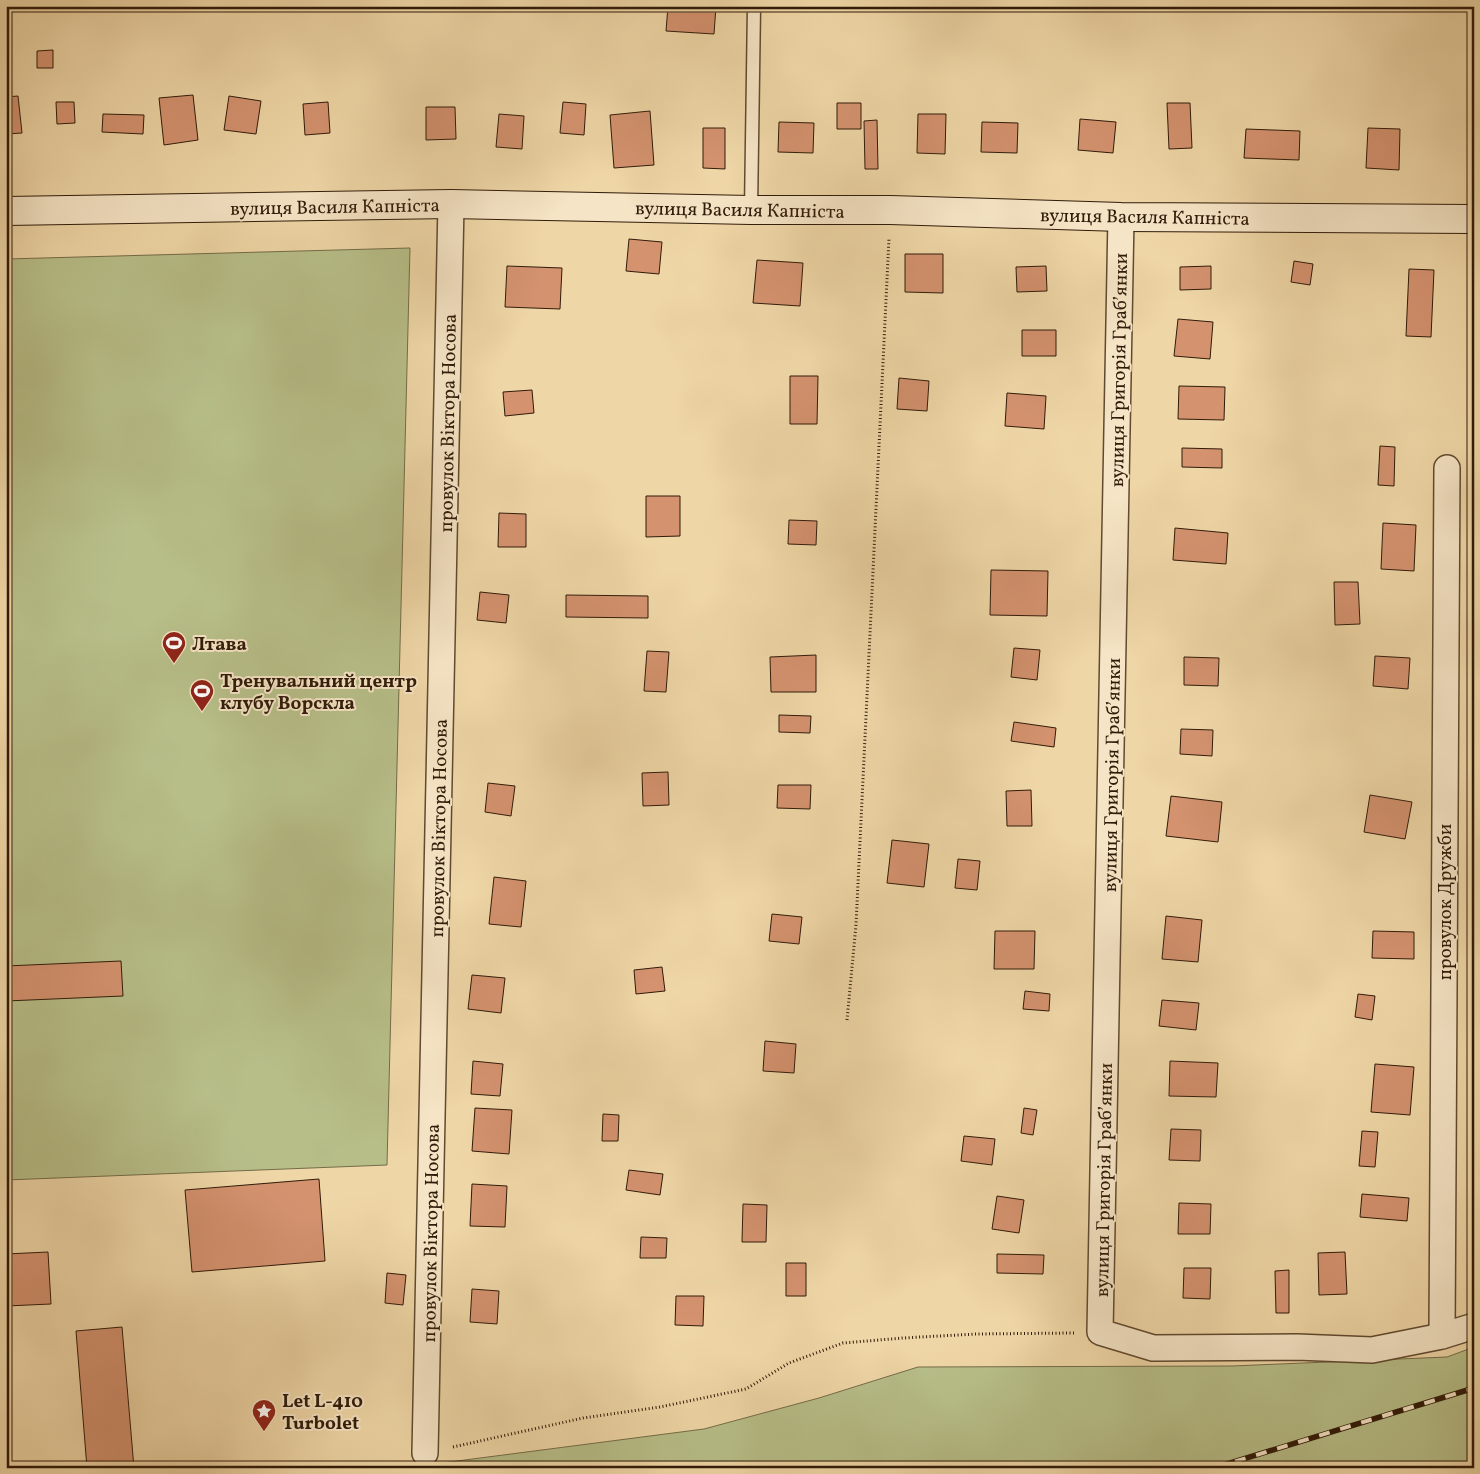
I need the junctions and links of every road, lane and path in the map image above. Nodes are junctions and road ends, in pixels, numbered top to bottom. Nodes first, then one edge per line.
1 (754, 6) edge
2 (451, 204) junction
3 (751, 210) junction
4 (890, 210) junction
5 (6, 211) edge
6 (1121, 217) junction
7 (1474, 219) edge
8 (1447, 468) dead end
9 (847, 1020) dead end
10 (1474, 1326) edge
11 (1100, 1332) junction
12 (1442, 1336) junction
13 (425, 1453) joint

1 - 3 lane
2 - 3 street, вулиця Василя Капніста
2 - 5 street, вулиця Василя Капніста
2 - 13 street, провулок Віктора Носова
3 - 4 street, вулиця Василя Капніста
4 - 6 street, вулиця Василя Капніста
4 - 9 path
6 - 7 street, вулиця Василя Капніста
6 - 11 street, вулиця Григорія Грабʼянки
8 - 12 street, провулок Дружби
10 - 12 street
11 - 12 street
11 - 13 path

